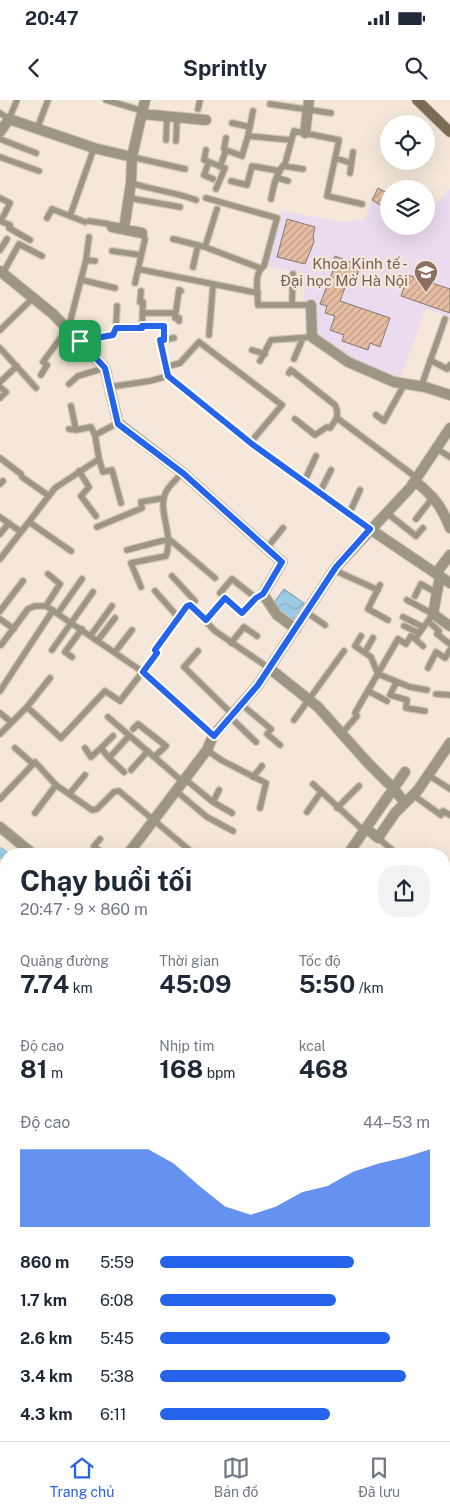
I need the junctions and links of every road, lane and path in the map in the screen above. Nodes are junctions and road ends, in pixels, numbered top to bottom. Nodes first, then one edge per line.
1 (17, 100) edge
2 (48, 100) edge
3 (106, 100) edge
4 (145, 100) edge
5 (200, 100) edge
6 (417, 100) edge
7 (270, 104) dead end
8 (308, 105) edge
9 (198, 109) dead end
10 (253, 111) dead end
11 (0, 113) edge
12 (142, 113) junction
13 (332, 113) dead end
14 (172, 117) junction
15 (9, 120) junction
16 (206, 120) dead end
17 (232, 123) dead end
18 (250, 127) junction
19 (37, 128) junction
20 (450, 131) edge
21 (0, 132) edge
22 (304, 133) junction
23 (248, 136) junction
24 (226, 138) dead end
25 (0, 139) edge
26 (166, 140) dead end
27 (290, 140) junction
28 (176, 141) dead end
29 (94, 148) junction
30 (206, 150) dead end
31 (226, 150) junction
32 (353, 152) dead end
33 (36, 153) dead end
34 (0, 156) edge
35 (132, 157) junction
36 (335, 158) junction
37 (209, 162) junction
38 (351, 163) junction
39 (220, 167) junction
40 (281, 168) junction
41 (185, 169) dead end
42 (303, 169) dead end
43 (39, 172) dead end
44 (350, 173) dead end
45 (278, 178) junction
46 (214, 179) dead end
47 (288, 181) dead end
48 (231, 182) dead end
49 (131, 183) junction
50 (216, 189) dead end
51 (0, 198) edge
52 (129, 198) junction
53 (206, 198) dead end
54 (271, 199) dead end
55 (196, 200) dead end
56 (362, 204) dead end
57 (180, 207) dead end
58 (217, 209) dead end
59 (70, 216) junction
60 (47, 218) dead end
61 (0, 221) edge
62 (112, 227) joint
63 (124, 229) junction
64 (142, 233) joint
65 (89, 237) dead end
66 (8, 239) dead end
67 (173, 239) dead end
68 (30, 240) dead end
69 (198, 245) junction
70 (205, 247) junction
71 (0, 250) edge
72 (112, 251) dead end
73 (141, 255) junction
74 (42, 256) dead end
75 (86, 260) junction
76 (95, 261) dead end
77 (192, 267) dead end
78 (260, 268) junction
79 (138, 269) junction
80 (1, 272) edge
81 (293, 274) dead end
82 (82, 280) junction
83 (135, 284) dead end
84 (213, 285) junction
85 (115, 288) dead end
86 (141, 291) dead end
87 (181, 291) dead end
88 (258, 293) junction
89 (34, 296) junction
90 (133, 301) dead end
91 (140, 302) junction
92 (292, 305) junction
93 (311, 305) joint
94 (117, 306) dead end
95 (143, 313) junction
96 (175, 313) junction
97 (445, 319) dead end
98 (179, 321) dead end
99 (142, 326) junction
100 (116, 328) junction
101 (67, 329) junction
102 (0, 330) edge
103 (209, 336) dead end
104 (174, 338) dead end
105 (308, 338) junction
106 (164, 340) junction
107 (80, 341) junction
108 (0, 348) edge
109 (252, 350) dead end
110 (265, 354) junction
111 (294, 359) dead end
112 (430, 360) junction
113 (260, 361) dead end
114 (450, 365) edge
115 (17, 366) junction
116 (166, 367) junction
117 (105, 368) junction
118 (289, 373) dead end
119 (41, 374) dead end
120 (168, 376) junction
121 (0, 382) edge
122 (69, 384) dead end
123 (404, 385) junction
124 (0, 386) edge
125 (109, 387) junction
126 (421, 387) junction
127 (36, 388) dead end
128 (450, 396) edge
129 (0, 398) edge
130 (71, 406) dead end
131 (376, 416) dead end
132 (337, 418) junction
133 (295, 419) dead end
134 (118, 424) junction
135 (450, 428) edge
136 (69, 429) dead end
137 (76, 430) junction
138 (95, 435) junction
139 (250, 442) junction
140 (437, 449) junction
141 (316, 456) dead end
142 (450, 457) edge
143 (0, 458) edge
144 (99, 459) junction
145 (331, 470) dead end
146 (80, 471) junction
147 (182, 473) junction
148 (416, 479) junction
149 (304, 482) junction
150 (360, 490) dead end
151 (319, 494) junction
152 (49, 496) junction
153 (434, 496) junction
154 (164, 498) junction
155 (121, 503) dead end
156 (387, 513) junction
157 (349, 514) junction
158 (96, 516) dead end
159 (0, 517) edge
160 (416, 519) dead end
161 (29, 522) junction
162 (9, 523) junction
163 (97, 527) dead end
164 (283, 528) dead end
165 (423, 528) dead end
166 (450, 528) edge
167 (370, 529) junction
168 (21, 532) junction
169 (0, 534) edge
170 (170, 539) junction
171 (266, 549) junction
172 (127, 550) dead end
173 (71, 552) dead end
174 (450, 555) edge
175 (0, 559) edge
176 (334, 570) junction
177 (48, 574) dead end
178 (438, 575) junction
179 (172, 576) dead end
180 (215, 578) dead end
181 (82, 579) dead end
182 (23, 580) dead end
183 (450, 583) edge
184 (141, 587) dead end
185 (155, 591) dead end
186 (93, 592) dead end
187 (437, 592) junction
188 (220, 593) dead end
189 (259, 596) junction
190 (416, 596) dead end
191 (407, 600) dead end
192 (190, 605) junction
193 (46, 606) junction
194 (112, 606) dead end
195 (0, 611) edge
196 (56, 611) junction
197 (306, 612) junction
198 (403, 617) dead end
199 (431, 617) junction
200 (114, 618) dead end
201 (178, 618) junction
202 (0, 619) edge
203 (206, 620) junction
204 (388, 620) dead end
205 (72, 622) junction
206 (325, 625) dead end
207 (404, 626) dead end
208 (450, 626) edge
209 (423, 627) junction
210 (296, 628) junction
211 (14, 629) junction
212 (82, 629) junction
213 (132, 630) dead end
214 (419, 633) junction
215 (91, 635) junction
216 (257, 636) dead end
217 (361, 636) dead end
218 (373, 638) dead end
219 (415, 639) junction
220 (98, 640) junction
221 (231, 643) junction
222 (450, 644) edge
223 (1, 645) dead end
224 (424, 646) dead end
225 (52, 650) dead end
226 (450, 650) edge
227 (198, 651) dead end
228 (115, 652) junction
229 (344, 652) dead end
230 (365, 652) junction
231 (72, 657) dead end
232 (269, 668) junction
233 (428, 668) dead end
234 (143, 672) junction
235 (378, 674) junction
236 (50, 678) dead end
237 (396, 683) junction
238 (427, 690) dead end
239 (0, 691) edge
240 (368, 691) junction
241 (436, 694) dead end
242 (450, 695) edge
243 (308, 699) junction
244 (387, 702) dead end
245 (241, 704) junction
246 (27, 707) junction
247 (425, 711) dead end
248 (0, 714) edge
249 (231, 716) junction
250 (108, 717) dead end
251 (294, 720) dead end
252 (11, 722) junction
253 (133, 729) dead end
254 (342, 733) junction
255 (0, 734) edge
256 (112, 736) dead end
257 (129, 736) junction
258 (214, 736) junction
259 (256, 742) dead end
260 (450, 743) edge
261 (280, 745) dead end
262 (15, 748) dead end
263 (85, 748) dead end
264 (101, 748) junction
265 (207, 750) junction
266 (148, 751) junction
267 (154, 757) junction
268 (109, 758) junction
269 (32, 763) junction
270 (262, 766) dead end
271 (131, 770) dead end
272 (124, 772) dead end
273 (404, 772) dead end
274 (428, 775) junction
275 (85, 776) dead end
276 (253, 777) junction
277 (184, 780) junction
278 (313, 784) dead end
279 (56, 785) junction
280 (359, 786) dead end
281 (394, 789) junction
282 (450, 789) edge
283 (219, 790) dead end
284 (176, 791) junction
285 (321, 792) junction
286 (70, 793) junction
287 (413, 795) junction
288 (0, 799) edge
289 (212, 802) junction
290 (404, 802) junction
291 (260, 808) dead end
292 (337, 808) junction
293 (307, 812) dead end
294 (35, 813) dead end
295 (232, 813) dead end
296 (450, 815) edge
297 (154, 822) junction
298 (0, 827) edge
299 (365, 829) junction
300 (233, 831) dead end
301 (378, 838) junction
302 (100, 839) dead end
303 (26, 848) edge
304 (96, 848) edge
305 (135, 848) edge
306 (186, 848) edge
307 (352, 848) edge
308 (390, 848) edge

1 - 15 lane
2 - 19 lane
3 - 12 lane
4 - 12 street
5 - 9 lane
6 - 20 main road
7 - 8 lane
8 - 13 lane
8 - 22 street
10 - 18 lane
11 - 15 lane
12 - 14 street
12 - 35 street
14 - 16 street
14 - 26 lane
14 - 28 lane
15 - 19 street
15 - 21 street
17 - 18 lane
18 - 23 lane
19 - 29 street
22 - 27 lane
22 - 36 lane
23 - 27 lane
23 - 31 lane
24 - 31 lane
25 - 33 lane
27 - 40 lane
29 - 35 street
29 - 59 lane
30 - 37 lane
31 - 39 lane
32 - 38 lane
34 - 43 lane
35 - 41 lane
35 - 49 street
36 - 38 lane
36 - 56 lane
37 - 39 lane
37 - 46 lane
38 - 44 lane
39 - 50 lane
40 - 42 lane
40 - 45 lane
40 - 48 lane
45 - 47 lane
45 - 54 lane
49 - 52 street
49 - 55 lane
51 - 61 lane
52 - 57 lane
52 - 63 street
53 - 78 lane
58 - 70 lane
59 - 60 lane
59 - 62 lane
61 - 68 lane
62 - 63 street
63 - 64 street
64 - 73 lane
65 - 75 lane
66 - 71 lane
67 - 69 lane
69 - 70 lane
69 - 77 lane
70 - 78 lane
72 - 73 lane
73 - 79 lane
74 - 80 lane
75 - 76 lane
75 - 82 lane
78 - 88 lane
79 - 83 lane
79 - 84 lane
80 - 89 street
81 - 92 lane
82 - 85 lane
82 - 101 lane
84 - 88 lane
84 - 103 lane
86 - 91 lane
87 - 96 lane
88 - 92 lane
89 - 101 street
89 - 102 lane
90 - 91 lane
91 - 95 lane
92 - 93 lane
93 - 105 street
94 - 100 lane
95 - 96 lane
95 - 99 lane
96 - 98 lane
97 - 112 lane
99 - 100 lane
99 - 106 lane
100 - 107 lane
101 - 107 street
101 - 119 lane
104 - 106 lane
105 - 110 lane
105 - 111 lane
105 - 123 street
106 - 116 lane
107 - 117 street
108 - 115 lane
109 - 110 lane
110 - 113 lane
112 - 114 lane
112 - 126 lane
115 - 121 lane
115 - 127 lane
116 - 120 lane
116 - 139 lane
117 - 122 lane
117 - 125 street
118 - 132 lane
120 - 125 lane
120 - 139 lane
123 - 126 street
123 - 131 lane
124 - 129 lane
125 - 134 street
126 - 128 street
130 - 137 lane
132 - 133 lane
132 - 148 lane
134 - 138 lane
134 - 147 street
135 - 140 street
136 - 137 lane
137 - 138 lane
138 - 144 lane
139 - 149 lane
140 - 142 lane
140 - 148 street
141 - 149 lane
143 - 152 lane
144 - 146 lane
144 - 155 lane
145 - 151 lane
146 - 152 lane
146 - 158 lane
147 - 154 lane
147 - 171 street
148 - 153 street
148 - 156 street
149 - 151 lane
150 - 157 lane
151 - 157 lane
152 - 161 lane
153 - 160 lane
153 - 166 street
154 - 163 lane
154 - 170 lane
156 - 165 lane
156 - 167 street
157 - 167 lane
159 - 162 lane
161 - 168 lane
161 - 173 lane
162 - 168 lane
162 - 169 lane
164 - 171 lane
167 - 176 street
167 - 178 street
168 - 175 lane
170 - 172 lane
170 - 180 lane
170 - 184 lane
171 - 189 street
174 - 178 street
176 - 197 street
176 - 204 lane
177 - 193 lane
178 - 183 street
178 - 187 street
179 - 192 lane
181 - 196 lane
182 - 195 lane
185 - 201 lane
186 - 205 lane
187 - 190 lane
187 - 199 street
188 - 189 lane
189 - 203 lane
189 - 210 street
191 - 199 lane
192 - 201 lane
192 - 203 lane
193 - 196 lane
193 - 211 lane
194 - 215 lane
196 - 205 lane
196 - 239 lane
197 - 206 lane
197 - 210 street
198 - 209 lane
199 - 208 street
199 - 209 lane
199 - 222 lane
200 - 220 lane
201 - 234 lane
202 - 211 lane
203 - 221 lane
205 - 212 lane
205 - 225 lane
207 - 214 lane
209 - 214 lane
210 - 232 street
211 - 223 lane
212 - 215 lane
212 - 231 lane
213 - 228 lane
214 - 219 lane
215 - 220 lane
216 - 221 lane
217 - 230 lane
218 - 230 lane
219 - 224 lane
219 - 235 lane
220 - 228 lane
221 - 232 lane
226 - 233 lane
227 - 249 lane
228 - 234 lane
229 - 243 lane
230 - 235 lane
232 - 243 street
232 - 245 street
234 - 246 lane
234 - 258 lane
235 - 237 lane
235 - 240 lane
236 - 246 lane
237 - 238 lane
237 - 247 lane
240 - 244 lane
240 - 254 lane
241 - 242 lane
243 - 251 lane
243 - 254 street
245 - 249 street
245 - 261 lane
246 - 252 lane
248 - 252 lane
249 - 258 street
249 - 259 lane
250 - 257 lane
252 - 255 lane
253 - 267 lane
254 - 281 street
256 - 264 lane
257 - 266 lane
257 - 268 lane
258 - 265 street
260 - 274 street
262 - 269 lane
263 - 264 lane
264 - 268 lane
265 - 276 lane
265 - 277 street
266 - 267 lane
266 - 271 lane
267 - 277 lane
268 - 272 lane
269 - 279 lane
269 - 288 lane
270 - 276 lane
273 - 281 street
274 - 282 lane
274 - 287 street
275 - 286 lane
276 - 291 lane
277 - 284 street
277 - 289 lane
278 - 285 lane
279 - 286 lane
279 - 294 lane
280 - 292 lane
281 - 290 street
281 - 299 street
283 - 289 lane
284 - 297 street
284 - 300 lane
285 - 292 lane
285 - 293 lane
286 - 297 lane
287 - 290 street
287 - 296 lane
289 - 295 lane
290 - 301 street
292 - 299 lane
297 - 305 street
297 - 306 lane
298 - 303 street
299 - 301 street
299 - 307 street
301 - 308 lane
302 - 304 lane

